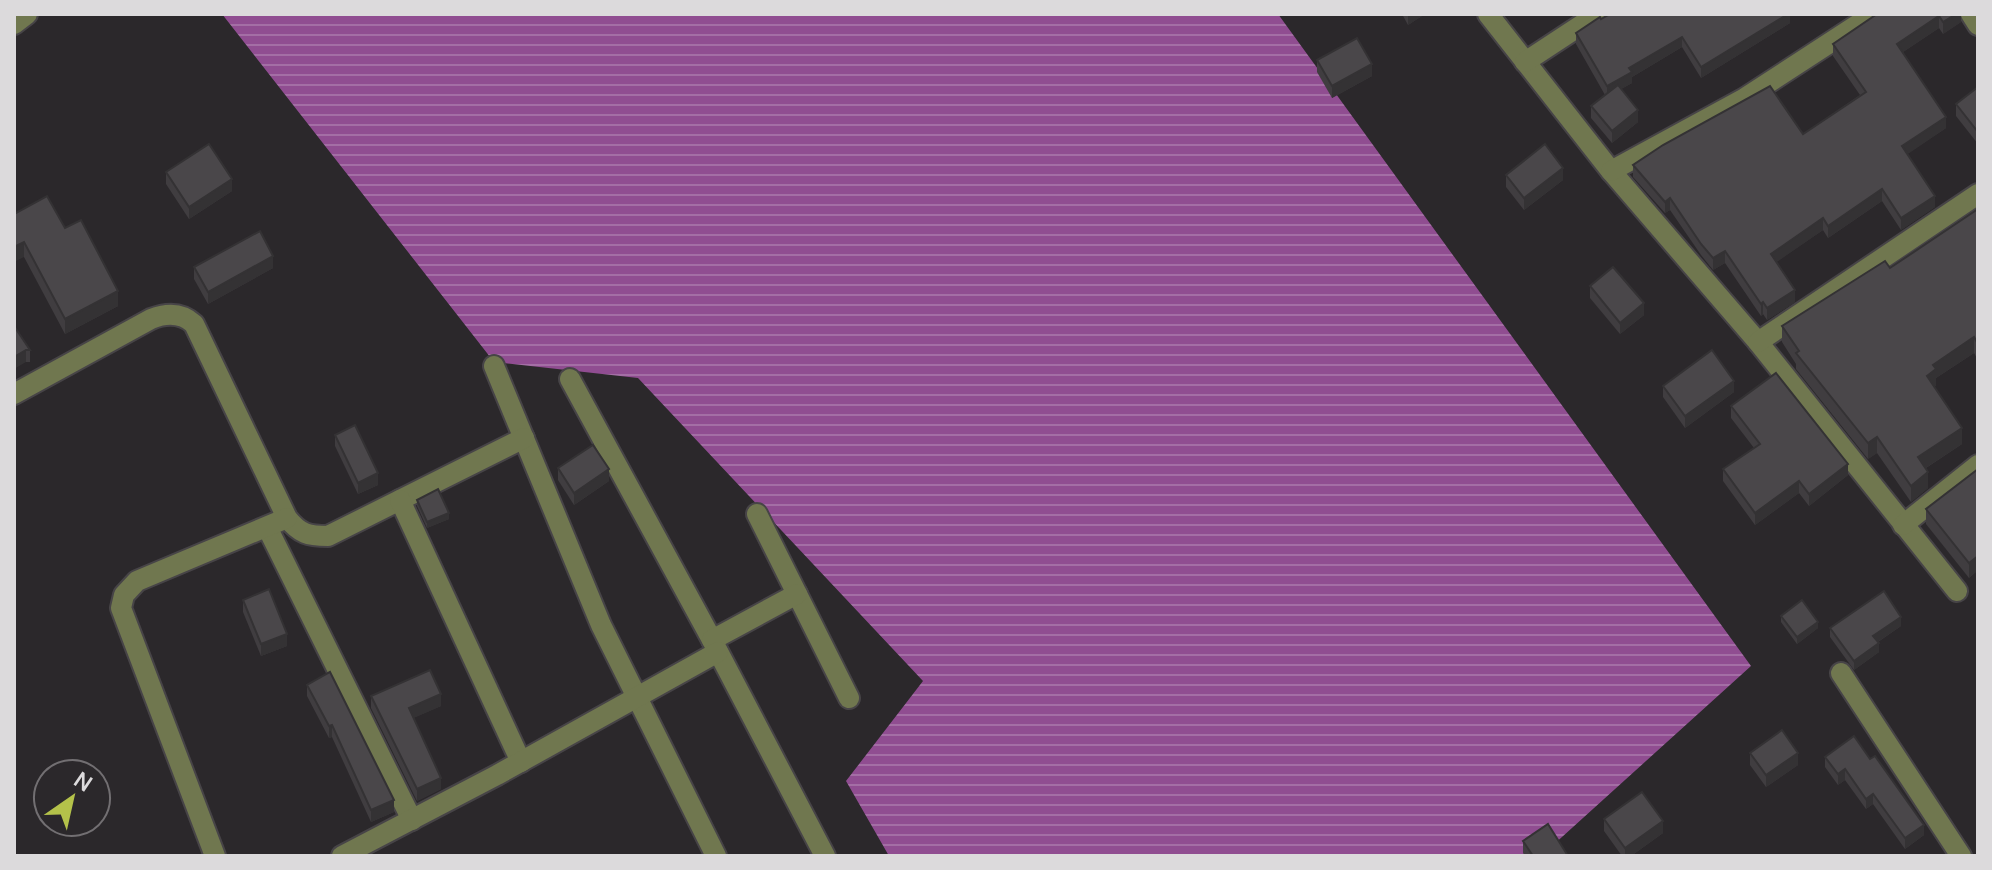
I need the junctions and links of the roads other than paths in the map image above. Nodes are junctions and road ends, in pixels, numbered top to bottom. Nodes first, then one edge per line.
1 (27, 14) edge
2 (1488, 14) edge
3 (1598, 14) edge
4 (1874, 14) edge
5 (1971, 14) edge
6 (14, 24) edge
7 (1978, 25) edge
8 (1525, 62) junction
9 (1611, 171) junction
10 (1978, 194) edge
11 (1758, 342) junction
12 (494, 366) dead end
13 (570, 379) dead end
14 (14, 394) edge
15 (524, 438) junction
16 (1978, 465) edge
17 (400, 500) junction
18 (757, 514) dead end
19 (287, 518) junction
20 (1903, 525) junction
21 (267, 527) junction
22 (1957, 591) dead end
23 (797, 594) junction
24 (715, 646) junction
25 (1841, 673) dead end
26 (638, 698) junction
27 (849, 698) dead end
28 (521, 762) junction
29 (412, 820) junction
30 (210, 854) edge
31 (342, 856) edge
32 (716, 856) edge
33 (825, 856) edge
34 (1961, 856) edge

1 - 6 street
2 - 8 street
3 - 8 street
4 - 9 street
5 - 7 street
8 - 9 street
9 - 11 street
10 - 11 street
11 - 20 street
12 - 15 street
13 - 24 street
14 - 19 street
15 - 17 street
15 - 26 street
16 - 20 street
17 - 19 street
17 - 28 street
18 - 23 street
19 - 21 street
20 - 22 street
21 - 29 street
21 - 30 street
23 - 24 street
23 - 27 street
24 - 26 street
24 - 33 street
25 - 34 street
26 - 28 street
26 - 32 street
28 - 29 street
29 - 31 street

